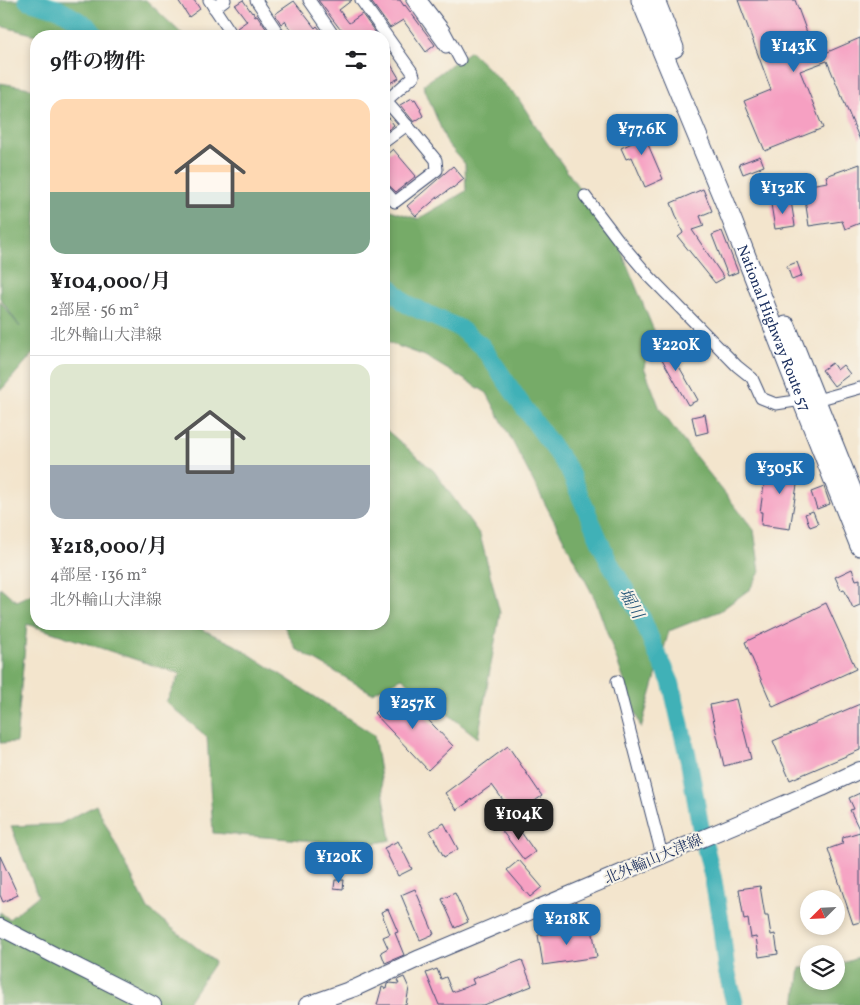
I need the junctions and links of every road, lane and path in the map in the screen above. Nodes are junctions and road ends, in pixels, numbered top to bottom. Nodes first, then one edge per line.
1 (225, 0) edge
2 (256, 0) edge
3 (308, 0) edge
4 (361, 0) edge
5 (412, 0) edge
6 (421, 0) edge
7 (641, 0) edge
8 (655, 0) edge
9 (211, 4) edge
10 (229, 30) edge
11 (276, 30) edge
12 (330, 30) edge
13 (382, 30) edge
14 (390, 41) edge
15 (450, 52) dead end
16 (460, 60) dead end
17 (390, 95) edge
18 (390, 105) edge
19 (406, 125) junction
20 (390, 137) edge
21 (585, 196) dead end
22 (390, 197) edge
23 (860, 388) edge
24 (809, 400) junction
25 (860, 511) edge
26 (860, 546) edge
27 (617, 681) dead end
28 (860, 770) edge
29 (662, 855) junction
30 (0, 927) edge
31 (153, 1005) edge
32 (307, 1005) edge

1 - 9 street
2 - 11 street
3 - 12 street
4 - 13 street
5 - 15 street
6 - 16 street
7 - 24 highway, National Highway Route 57
8 - 24 highway, National Highway Route 57
9 - 10 street
14 - 17 street
18 - 19 street
19 - 20 street
19 - 22 street
21 - 24 street
23 - 24 street
24 - 25 highway, National Highway Route 57
24 - 26 highway, National Highway Route 57
27 - 29 street
28 - 29 main road, 北外輪山大津線
29 - 32 main road, 北外輪山大津線
30 - 31 main road

